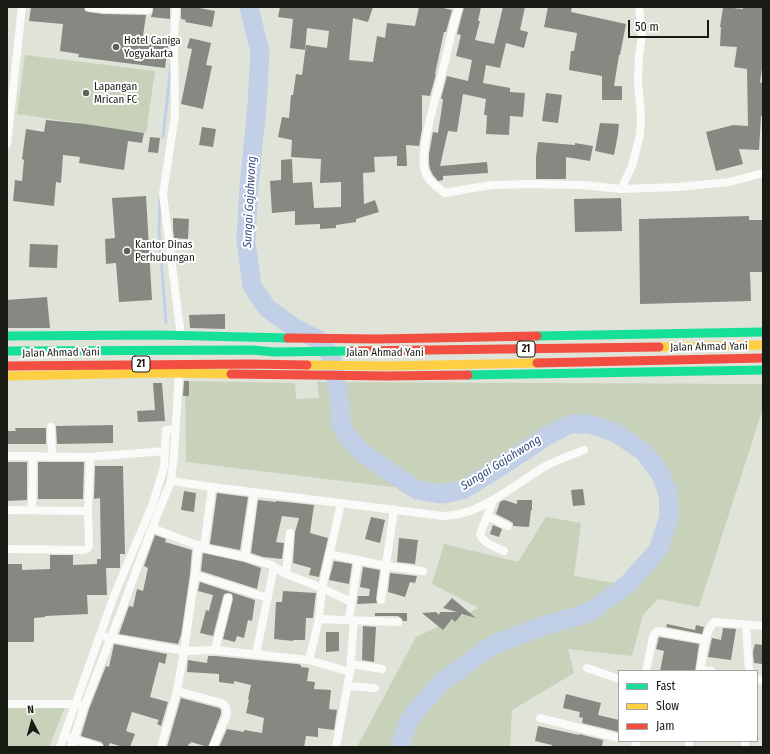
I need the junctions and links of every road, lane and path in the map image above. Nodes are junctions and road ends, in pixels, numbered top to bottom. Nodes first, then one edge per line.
1 (22, 7) edge
2 (88, 7) edge
3 (176, 7) edge
4 (459, 7) edge
5 (639, 7) edge
6 (104, 8) edge
7 (148, 10) dead end
8 (7, 144) edge
9 (763, 173) edge
10 (621, 188) junction
11 (763, 332) edge
12 (7, 336) edge
13 (181, 336) junction
14 (253, 338) junction
15 (377, 339) junction
16 (763, 345) edge
17 (252, 350) junction
18 (7, 351) edge
19 (44, 351) junction
20 (377, 351) junction
21 (763, 358) edge
22 (250, 364) junction
23 (7, 366) edge
24 (44, 366) junction
25 (386, 366) junction
26 (763, 370) edge
27 (179, 373) junction
28 (251, 375) junction
29 (7, 376) edge
30 (387, 376) junction
31 (51, 427) dead end
32 (172, 429) junction
33 (584, 450) dead end
34 (165, 451) junction
35 (7, 456) edge
36 (33, 456) junction
37 (52, 456) junction
38 (90, 457) junction
39 (171, 481) junction
40 (212, 487) junction
41 (254, 492) junction
42 (493, 501) junction
43 (341, 502) junction
44 (394, 509) junction
45 (7, 510) edge
46 (32, 510) junction
47 (88, 511) junction
48 (487, 516) junction
49 (508, 526) dead end
50 (152, 528) junction
51 (290, 533) dead end
52 (201, 546) junction
53 (7, 549) edge
54 (504, 551) dead end
55 (329, 554) junction
56 (245, 557) junction
57 (358, 560) junction
58 (386, 566) junction
59 (274, 567) junction
60 (423, 572) dead end
61 (286, 574) junction
62 (195, 575) junction
63 (322, 588) junction
64 (228, 598) dead end
65 (268, 598) junction
66 (381, 600) dead end
67 (352, 602) junction
68 (319, 619) junction
69 (351, 620) junction
70 (398, 622) dead end
71 (746, 625) junction
72 (763, 626) edge
73 (105, 637) junction
74 (706, 640) junction
75 (215, 650) junction
76 (184, 651) junction
77 (256, 654) junction
78 (309, 660) junction
79 (350, 668) junction
80 (587, 668) dead end
81 (382, 669) dead end
82 (646, 670) edge
83 (700, 670) edge
84 (749, 670) edge
85 (618, 679) edge
86 (348, 686) junction
87 (375, 688) dead end
88 (177, 691) junction
89 (7, 704) edge
90 (80, 705) junction
91 (540, 718) dead end
92 (618, 738) edge
93 (69, 740) edge
94 (60, 747) edge
95 (99, 747) edge
96 (161, 747) edge
97 (214, 747) edge
98 (336, 747) edge

1 - 8 street
2 - 6 street
3 - 13 street
4 - 10 street
5 - 10 street
6 - 7 street
9 - 10 street
11 - 15 main road
12 - 13 main road
13 - 14 main road
14 - 15 main road
14 - 17 main road
15 - 20 main road
16 - 20 main road, Jalan Ahmad Yani / 21
17 - 19 main road, Jalan Ahmad Yani / 21
17 - 20 main road, Jalan Ahmad Yani / 21
18 - 19 main road, Jalan Ahmad Yani / 21
19 - 24 main road
21 - 25 main road, Jalan Ahmad Yani / 21
22 - 24 main road, Jalan Ahmad Yani / 21
22 - 25 main road, Jalan Ahmad Yani / 21
22 - 28 main road
23 - 24 main road, Jalan Ahmad Yani / 21
25 - 30 main road
26 - 30 main road
27 - 28 main road
27 - 29 main road
27 - 32 street
28 - 30 main road
31 - 37 street
32 - 34 street
32 - 39 street
33 - 42 street
34 - 38 street
34 - 73 street
35 - 36 street
36 - 37 street
36 - 46 street
37 - 38 street
38 - 47 street
39 - 40 street
39 - 50 street
40 - 41 street
40 - 52 street
41 - 43 street
41 - 56 street
42 - 44 street
42 - 48 street
43 - 44 street
43 - 55 street
44 - 58 street
45 - 46 street
46 - 47 street
47 - 53 street
48 - 49 street
48 - 54 street
50 - 52 street
50 - 73 street
51 - 61 street
52 - 56 street
52 - 62 street
55 - 57 street
55 - 63 street
56 - 59 street
57 - 58 street
57 - 67 street
58 - 60 street
58 - 66 street
59 - 61 street
59 - 65 street
61 - 63 street
62 - 65 street
62 - 76 street
63 - 67 street
63 - 68 street
64 - 75 street
65 - 77 street
67 - 69 street
68 - 69 street
68 - 78 street
69 - 70 street
69 - 79 street
71 - 72 street
71 - 74 street
71 - 84 street
73 - 76 street
73 - 90 street
74 - 82 street
74 - 83 street
75 - 76 street
75 - 77 street
76 - 88 street
77 - 78 street
78 - 79 street
79 - 81 street
79 - 86 street
80 - 85 street
86 - 87 street
86 - 98 street
88 - 96 street
88 - 97 street
89 - 90 street
90 - 93 street
91 - 92 street
93 - 94 street
93 - 95 street

